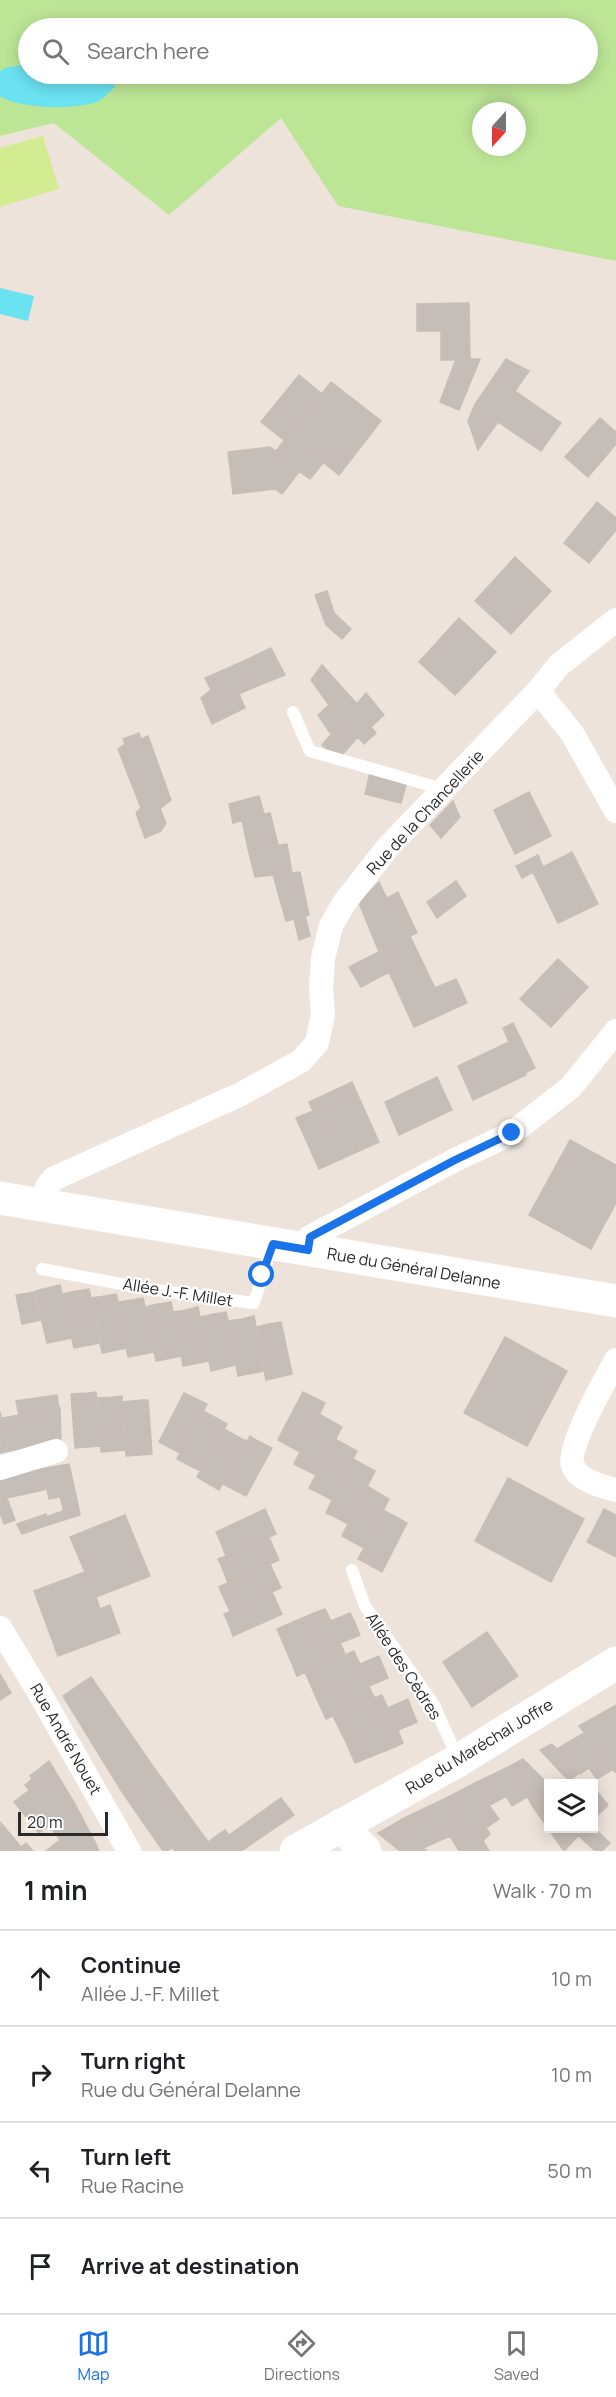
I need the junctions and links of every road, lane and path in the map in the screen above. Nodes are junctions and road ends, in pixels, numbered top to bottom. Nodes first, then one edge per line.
1 (616, 620) edge
2 (538, 691) junction
3 (293, 712) dead end
4 (442, 789) junction
5 (616, 811) edge
6 (616, 1031) edge
7 (0, 1198) edge
8 (44, 1206) junction
9 (273, 1244) junction
10 (308, 1250) junction
11 (42, 1269) dead end
12 (616, 1301) edge
13 (616, 1360) edge
14 (56, 1451) dead end
15 (0, 1468) edge
16 (616, 1490) edge
17 (352, 1570) dead end
18 (0, 1628) edge
19 (616, 1663) edge
20 (459, 1760) junction
21 (341, 1826) junction
22 (129, 1851) edge
23 (296, 1851) edge
24 (365, 1851) edge

1 - 2 street, Rue de la Chancellerie
2 - 4 street, Rue de la Chancellerie
2 - 5 street
3 - 4 lane
4 - 8 street, Rue de la Chancellerie
6 - 10 street
7 - 8 main road, Rue du Général Delanne
8 - 9 main road, Rue du Général Delanne
9 - 10 main road, Rue du Général Delanne
9 - 11 lane, Allée J.-F. Millet
10 - 12 main road, Rue du Général Delanne
13 - 16 street
14 - 15 street
17 - 20 lane, Allée des Cèdres
18 - 22 street, Rue André Nouet
19 - 20 main road, Rue du Maréchal Joffre
20 - 21 main road, Rue du Maréchal Joffre
21 - 23 main road, Rue du Maréchal Joffre
21 - 24 main road

